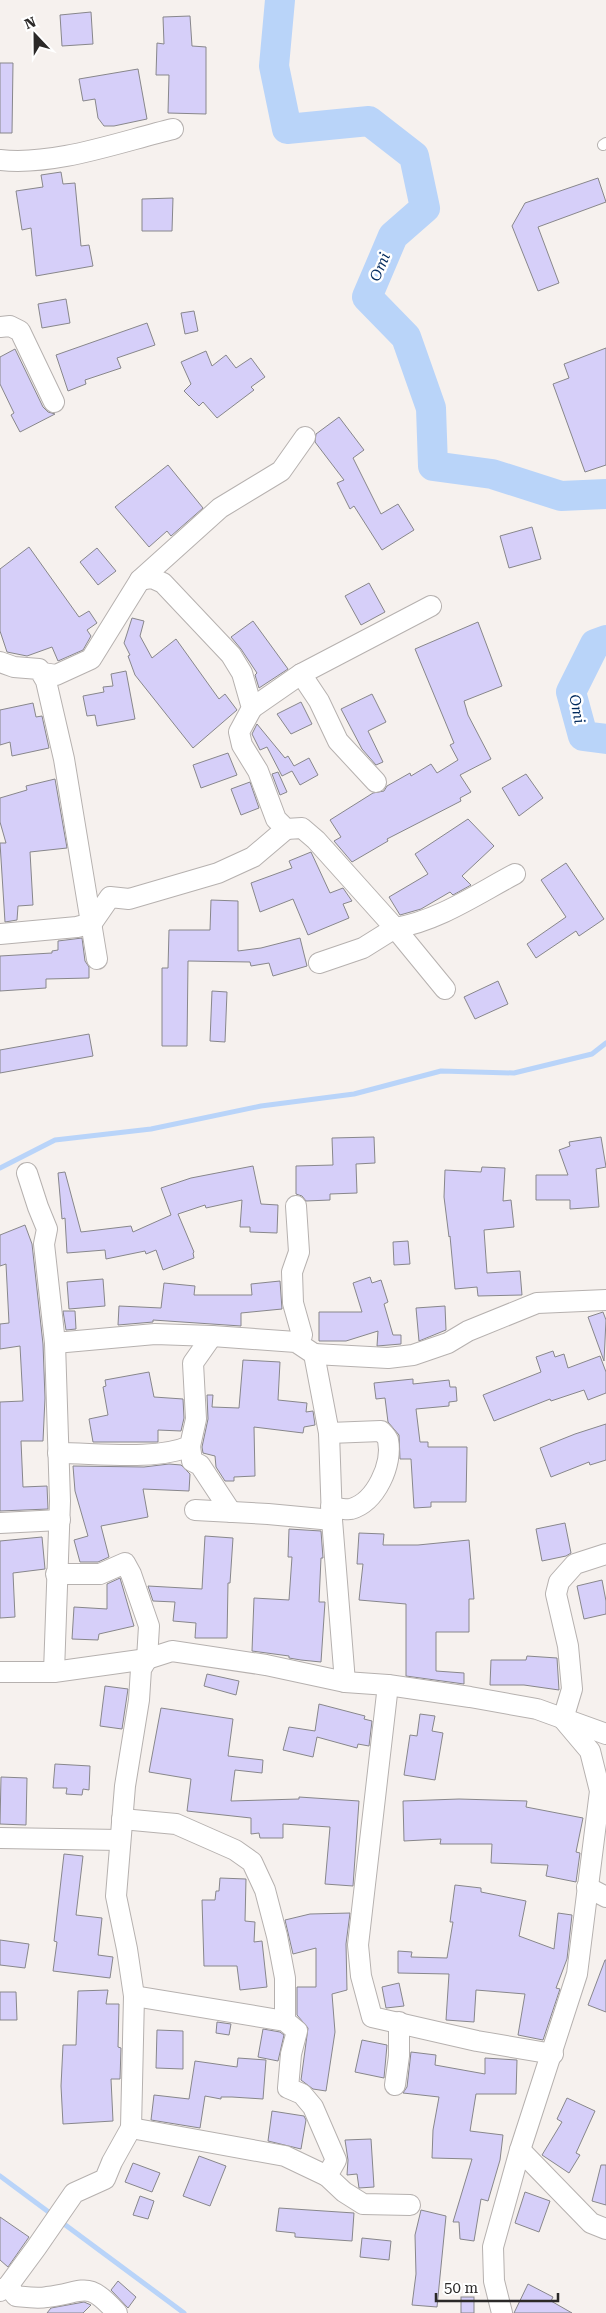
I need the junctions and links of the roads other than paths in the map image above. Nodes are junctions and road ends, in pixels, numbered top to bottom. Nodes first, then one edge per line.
1 (173, 129) dead end
2 (0, 160) edge
3 (0, 327) edge
4 (54, 402) dead end
5 (305, 437) dead end
6 (140, 580) junction
7 (431, 606) dead end
8 (0, 662) edge
9 (43, 673) junction
10 (300, 674) junction
11 (252, 708) junction
12 (376, 782) dead end
13 (286, 829) junction
14 (515, 874) dead end
15 (92, 923) junction
16 (394, 928) junction
17 (0, 934) edge
18 (97, 959) dead end
19 (319, 963) dead end
20 (445, 989) dead end
21 (28, 1173) dead end
22 (296, 1206) dead end
23 (606, 1300) edge
24 (212, 1336) junction
25 (296, 1342) junction
26 (55, 1343) junction
27 (314, 1354) junction
28 (329, 1432) junction
29 (190, 1446) junction
30 (58, 1453) junction
31 (195, 1510) dead end
32 (231, 1512) junction
33 (332, 1514) junction
34 (60, 1520) junction
35 (0, 1523) edge
36 (606, 1554) edge
37 (56, 1574) junction
38 (148, 1659) junction
39 (0, 1672) edge
40 (54, 1672) junction
41 (345, 1682) junction
42 (388, 1686) junction
43 (563, 1719) junction
44 (606, 1734) edge
45 (122, 1819) junction
46 (0, 1838) edge
47 (120, 1840) junction
48 (587, 1887) junction
49 (606, 1897) edge
50 (134, 1996) junction
51 (285, 2021) junction
52 (399, 2022) junction
53 (553, 2054) junction
54 (395, 2085) dead end
55 (131, 2128) junction
56 (520, 2150) junction
57 (327, 2176) junction
58 (410, 2205) dead end
59 (606, 2229) edge
60 (4, 2288) edge
61 (117, 2313) edge
62 (502, 2313) edge

1 - 2 street
3 - 4 street
5 - 6 street
6 - 9 street
6 - 11 street
7 - 10 street
8 - 9 street
9 - 15 street
10 - 11 street
10 - 12 street
11 - 13 street
13 - 15 street
13 - 16 street
14 - 16 street
15 - 17 street
15 - 18 street
16 - 19 street
16 - 20 street
21 - 26 street
22 - 25 street
23 - 27 street
24 - 25 street
24 - 26 street
24 - 29 street
25 - 27 street
26 - 30 street
27 - 28 street
28 - 33 street
28 - 33 street
29 - 30 street
29 - 32 street
30 - 34 street
31 - 32 street
32 - 33 street
33 - 41 street
34 - 35 street
34 - 37 street
36 - 43 street
37 - 38 street
37 - 40 street
38 - 40 street
38 - 41 street
38 - 45 street
39 - 40 street
41 - 42 street
42 - 43 street
42 - 52 street
43 - 44 street
43 - 48 street
45 - 47 street
45 - 51 street
46 - 47 street
47 - 50 street
48 - 49 street
48 - 53 street
50 - 51 street
50 - 55 street
51 - 57 street
52 - 53 street
52 - 54 street
53 - 56 street
55 - 57 street
55 - 60 street
56 - 59 street
56 - 62 street
57 - 58 street
60 - 61 street

